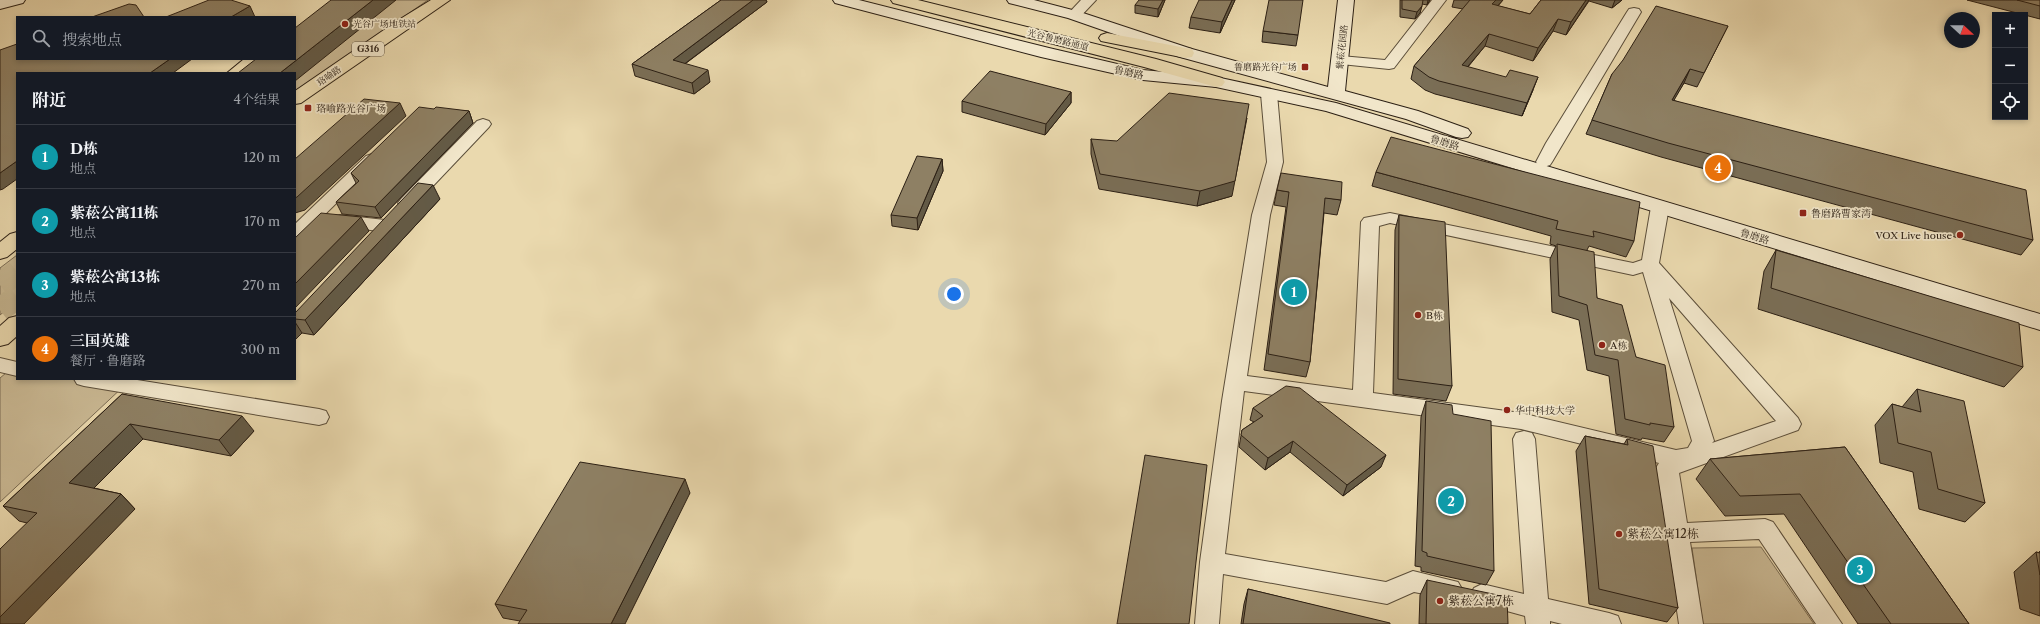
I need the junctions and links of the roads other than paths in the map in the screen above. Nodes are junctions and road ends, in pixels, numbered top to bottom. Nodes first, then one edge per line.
1 (17, 0) edge
2 (442, 0) edge
3 (841, 0) edge
4 (899, 0) edge
5 (955, 0) edge
6 (1015, 0) edge
7 (1089, 0) edge
8 (1346, 0) edge
9 (1439, 0) edge
10 (0, 4) edge
11 (1634, 12) dead end
12 (1074, 15) junction
13 (1186, 53) junction
14 (254, 60) edge
15 (1341, 60) junction
16 (237, 72) edge
17 (1216, 82) junction
18 (1336, 93) junction
19 (1269, 94) junction
20 (296, 98) edge
21 (484, 124) dead end
22 (382, 149) edge
23 (1544, 162) junction
24 (1660, 207) junction
25 (303, 217) edge
26 (385, 226) junction
27 (296, 232) edge
28 (16, 240) edge
29 (369, 243) edge
30 (0, 252) edge
31 (1650, 264) junction
32 (2040, 311) edge
33 (2040, 322) edge
34 (16, 325) edge
35 (0, 338) edge
36 (0, 365) edge
37 (16, 369) edge
38 (90, 380) edge
39 (1236, 382) junction
40 (1363, 399) junction
41 (319, 417) dead end
42 (1524, 439) dead end
43 (1677, 533) junction
44 (1212, 562) junction
45 (1538, 616) edge
46 (1207, 624) edge
47 (1609, 624) edge
48 (1691, 624) edge
49 (1830, 624) edge

1 - 10 main road
2 - 20 main road, 珞喻路 / G316
3 - 17 main road, 鲁磨路
4 - 17 main road, 光谷鲁磨路通道
5 - 13 main road, 光谷鲁磨路通道
6 - 12 main road, 鲁磨路
7 - 12 street
8 - 15 main road, 紫菘花园路
9 - 15 street
11 - 23 street
12 - 13 main road, 鲁磨路
13 - 18 main road, 鲁磨路
14 - 16 main road
15 - 18 main road, 紫菘花园路
17 - 19 main road, 鲁磨路
18 - 23 main road, 鲁磨路
19 - 24 main road, 鲁磨路
19 - 39 street
21 - 26 street
22 - 25 street
23 - 32 main road, 鲁磨路
24 - 31 street
24 - 33 main road, 鲁磨路
25 - 26 street
25 - 27 street
26 - 29 street
28 - 30 main road
31 - 40 street
31 - 40 street
31 - 43 street
34 - 35 main road
36 - 37 street
38 - 41 street
39 - 40 street
39 - 44 street
42 - 45 street
43 - 48 street
43 - 49 street
44 - 45 street
44 - 46 street
45 - 47 street

